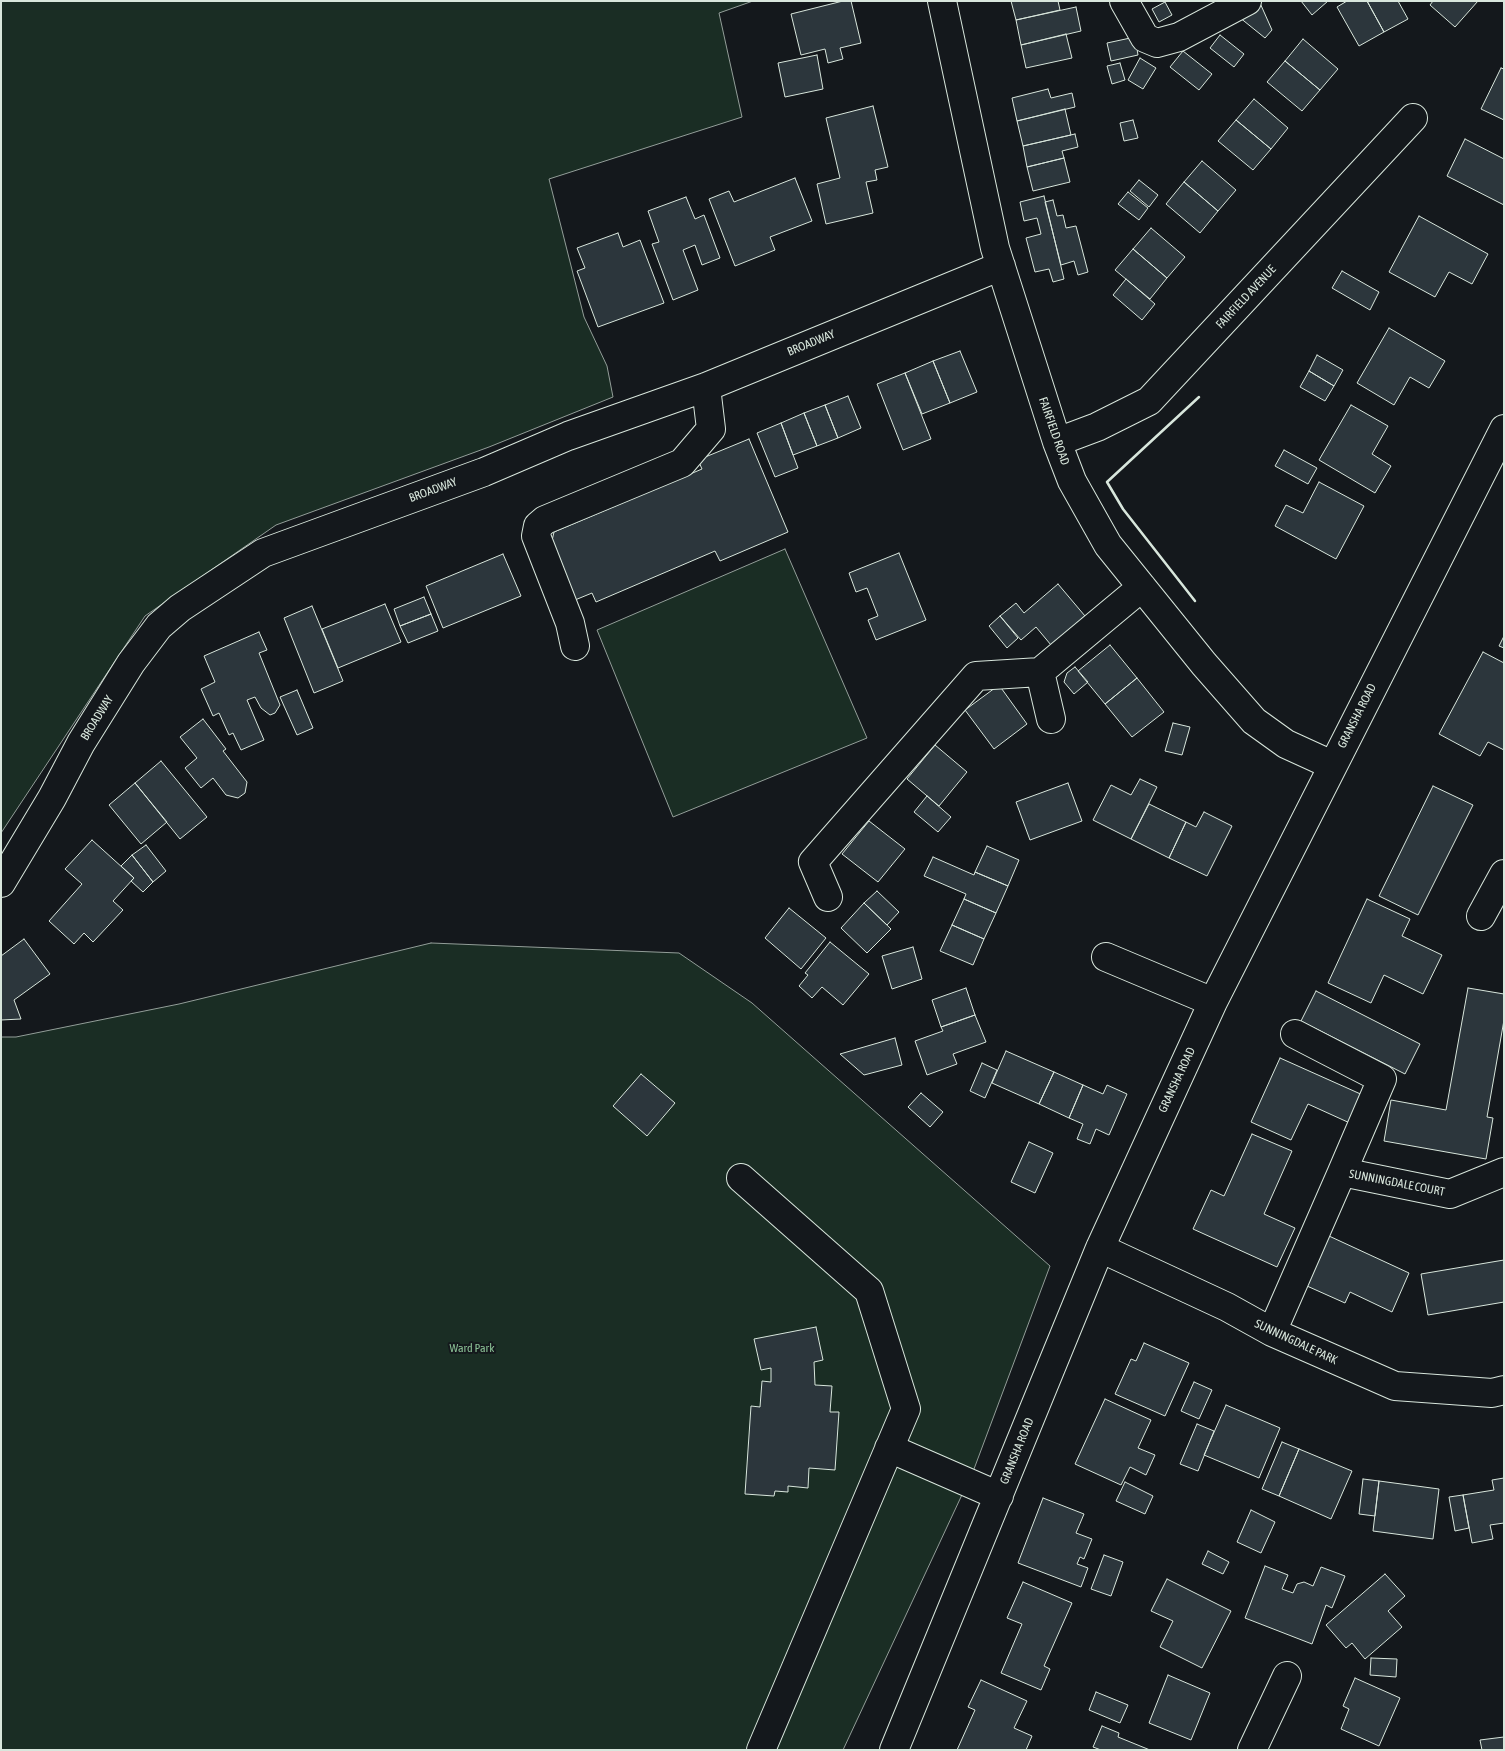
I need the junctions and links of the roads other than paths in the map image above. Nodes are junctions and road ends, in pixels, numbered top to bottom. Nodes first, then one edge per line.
1 (942, 1) edge
2 (1124, 1) edge
3 (1248, 1) edge
4 (1413, 118) dead end
5 (1001, 266) junction
6 (706, 387) junction
7 (1504, 429) edge
8 (1056, 442) junction
9 (1142, 588) junction
10 (575, 646) dead end
11 (1040, 672) junction
12 (1051, 719) dead end
13 (1332, 765) junction
14 (1504, 874) edge
15 (1, 883) edge
16 (828, 897) dead end
17 (1481, 916) dead end
18 (1106, 957) dead end
19 (1213, 1002) junction
20 (1295, 1034) dead end
21 (1342, 1172) junction
22 (1504, 1172) edge
23 (741, 1178) dead end
24 (1100, 1248) junction
25 (1272, 1332) junction
26 (1504, 1390) edge
27 (889, 1448) junction
28 (999, 1496) junction
29 (1287, 1676) dead end
30 (761, 1750) edge
31 (894, 1750) edge
32 (1252, 1750) edge

1 - 5 street, FAIRFIELD ROAD
2 - 3 street
4 - 8 street, FAIRFIELD AVENUE
5 - 6 street, BROADWAY
5 - 8 street, FAIRFIELD ROAD
6 - 10 street
6 - 15 street, BROADWAY
7 - 13 street, GRANSHA ROAD
8 - 9 street, FAIRFIELD ROAD
9 - 11 street
9 - 13 street, FAIRFIELD ROAD
11 - 12 street
11 - 16 street
13 - 19 street, GRANSHA ROAD
14 - 17 street
18 - 19 street
19 - 24 street, GRANSHA ROAD
20 - 21 street
21 - 22 street, SUNNINGDALE COURT
21 - 25 street, SUNNINGDALE COURT
23 - 27 street
24 - 25 street, SUNNINGDALE PARK
24 - 28 street, GRANSHA ROAD
25 - 26 street, SUNNINGDALE PARK
27 - 28 street
27 - 30 street
28 - 31 street, GRANSHA ROAD
29 - 32 street

